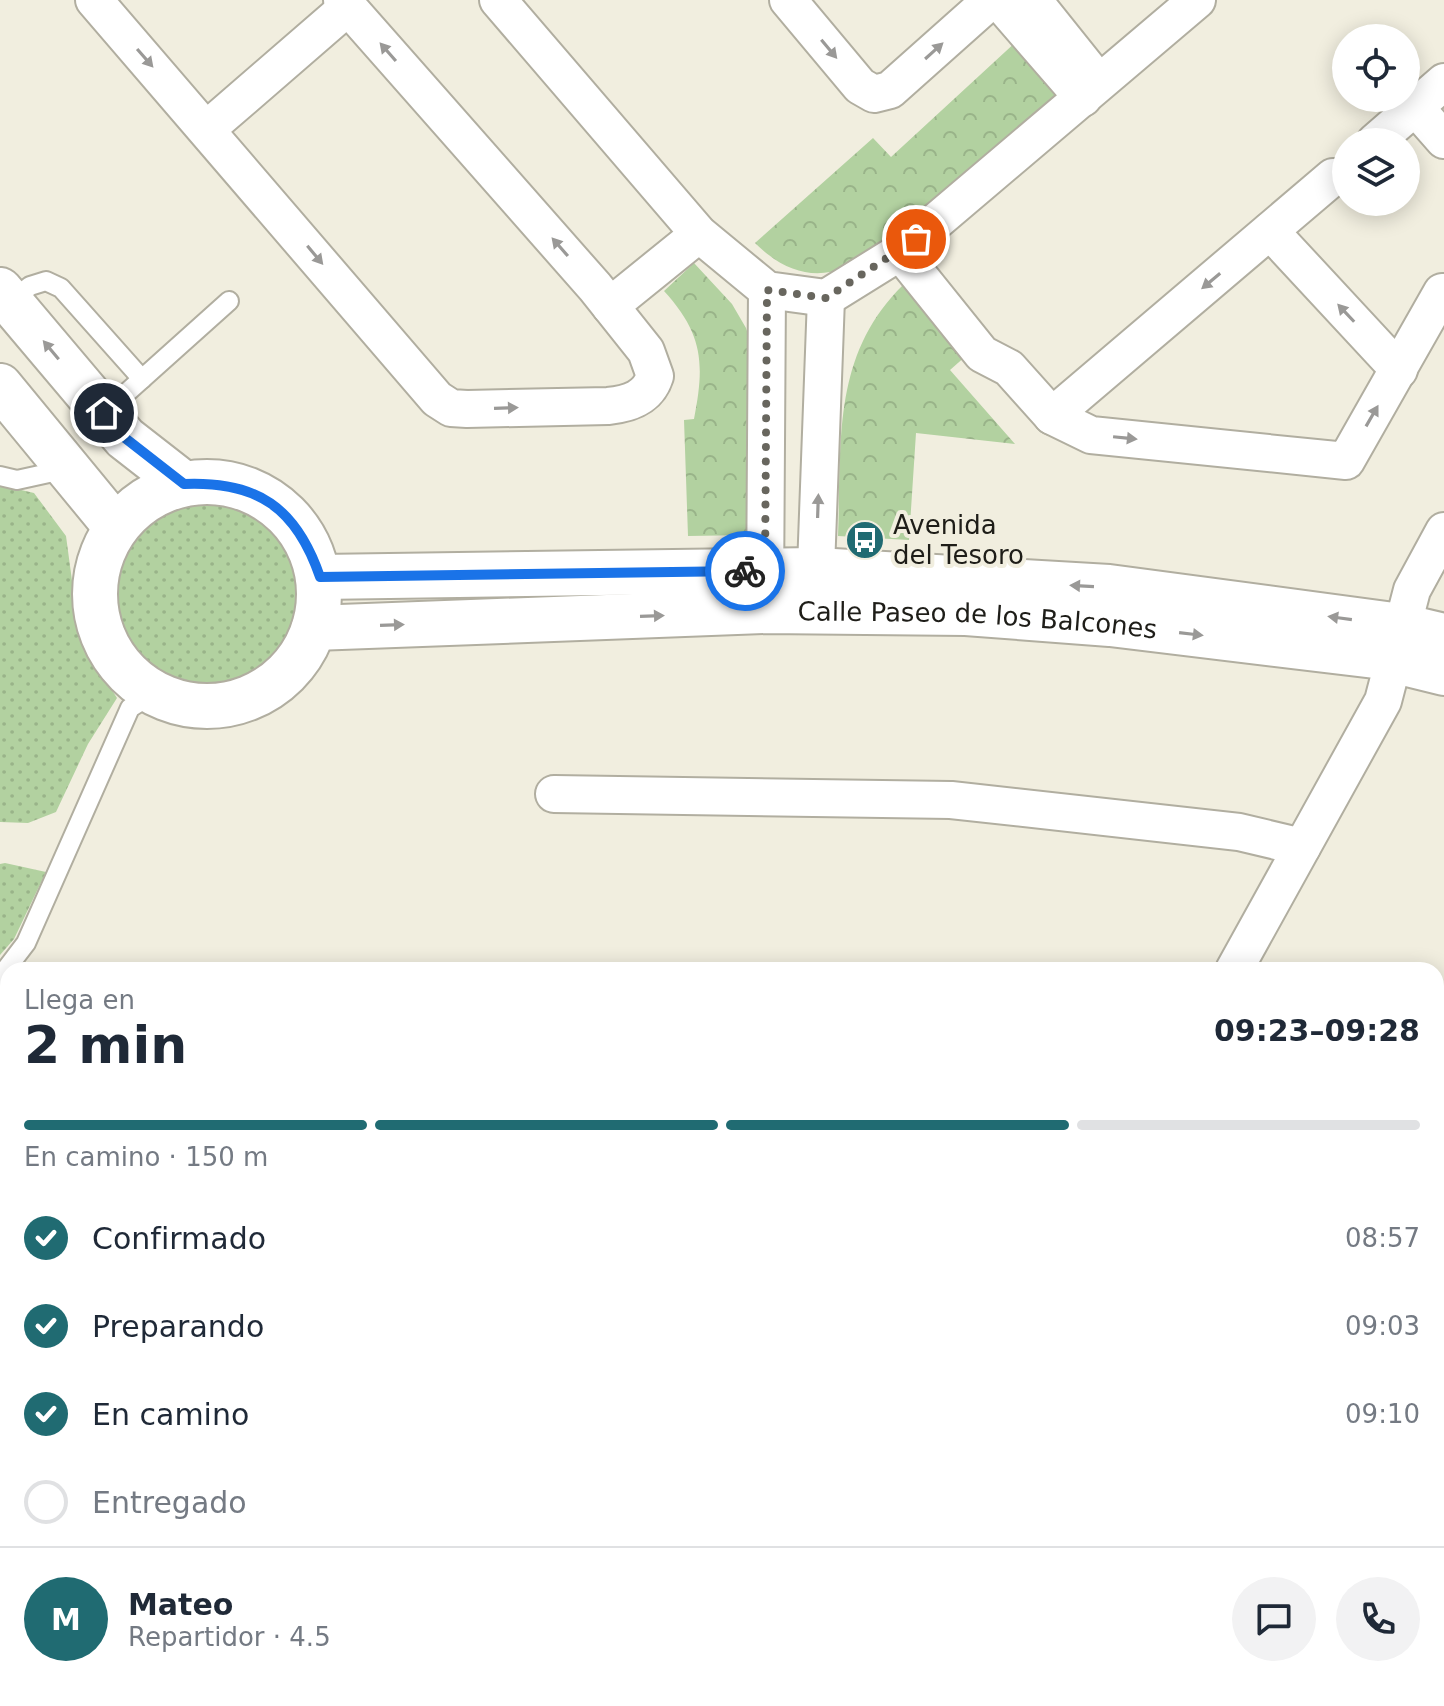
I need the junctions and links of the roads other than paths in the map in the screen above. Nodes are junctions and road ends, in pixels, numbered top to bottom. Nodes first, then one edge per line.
1 (94, 0) edge
2 (498, 0) edge
3 (788, 0) edge
4 (991, 0) edge
5 (998, 0) edge
6 (1033, 0) edge
7 (1197, 0) edge
8 (345, 3) edge
9 (1444, 82) edge
10 (1092, 91) junction
11 (1420, 103) edge
12 (1409, 112) edge
13 (1419, 112) edge
14 (1391, 128) edge
15 (207, 129) junction
16 (1444, 140) edge
17 (1332, 178) edge
18 (691, 225) junction
19 (1270, 231) junction
20 (908, 246) junction
21 (1442, 292) edge
22 (796, 295) junction
23 (5, 296) edge
24 (602, 296) junction
25 (229, 301) dead end
26 (1399, 370) junction
27 (142, 379) junction
28 (0, 386) edge
29 (104, 413) junction
30 (1052, 416) junction
31 (70, 468) junction
32 (0, 476) edge
33 (184, 484) junction
34 (116, 527) junction
35 (1444, 531) edge
36 (320, 577) junction
37 (765, 591) junction
38 (815, 591) junction
39 (314, 628) junction
40 (1444, 636) edge
41 (1398, 643) junction
42 (1444, 673) edge
43 (154, 693) junction
44 (554, 794) dead end
45 (1302, 847) junction
46 (11, 962) edge
47 (1238, 962) edge

1 -> 15 street
2 - 18 street
3 -> 4 street
5 - 10 street
6 - 10 street
7 - 10 street
8 - 15 street
24 -> 8 street
9 - 11 street
10 - 20 street
12 - 14 street
13 - 16 street
15 -> 24 street
17 - 19 street
18 - 22 street
18 - 24 street
26 -> 19 street
19 -> 30 street
20 - 22 street
20 - 30 street
21 - 26 street
22 - 37 street
38 -> 22 street
23 - 27 lane
29 -> 23 main road
25 - 27 lane
30 -> 26 street
27 - 29 lane
28 - 31 main road
29 - 33 main road
31 - 32 lane
31 - 34 main road
33 - 34 main road
33 - 36 main road
34 - 43 main road
35 - 41 street
36 - 37 main road, Calle Paseo de los Balcones
36 - 39 main road
37 - 38 main road, Calle Paseo de los Balcones
39 -> 37 main road, Calle Paseo de los Balcones
38 - 41 main road, Calle Paseo de los Balcones
39 - 43 main road
40 - 41 main road, Calle Paseo de los Balcones
41 - 42 main road, Calle Paseo de los Balcones
41 - 45 street
43 - 46 lane
44 - 45 street
45 - 47 street

